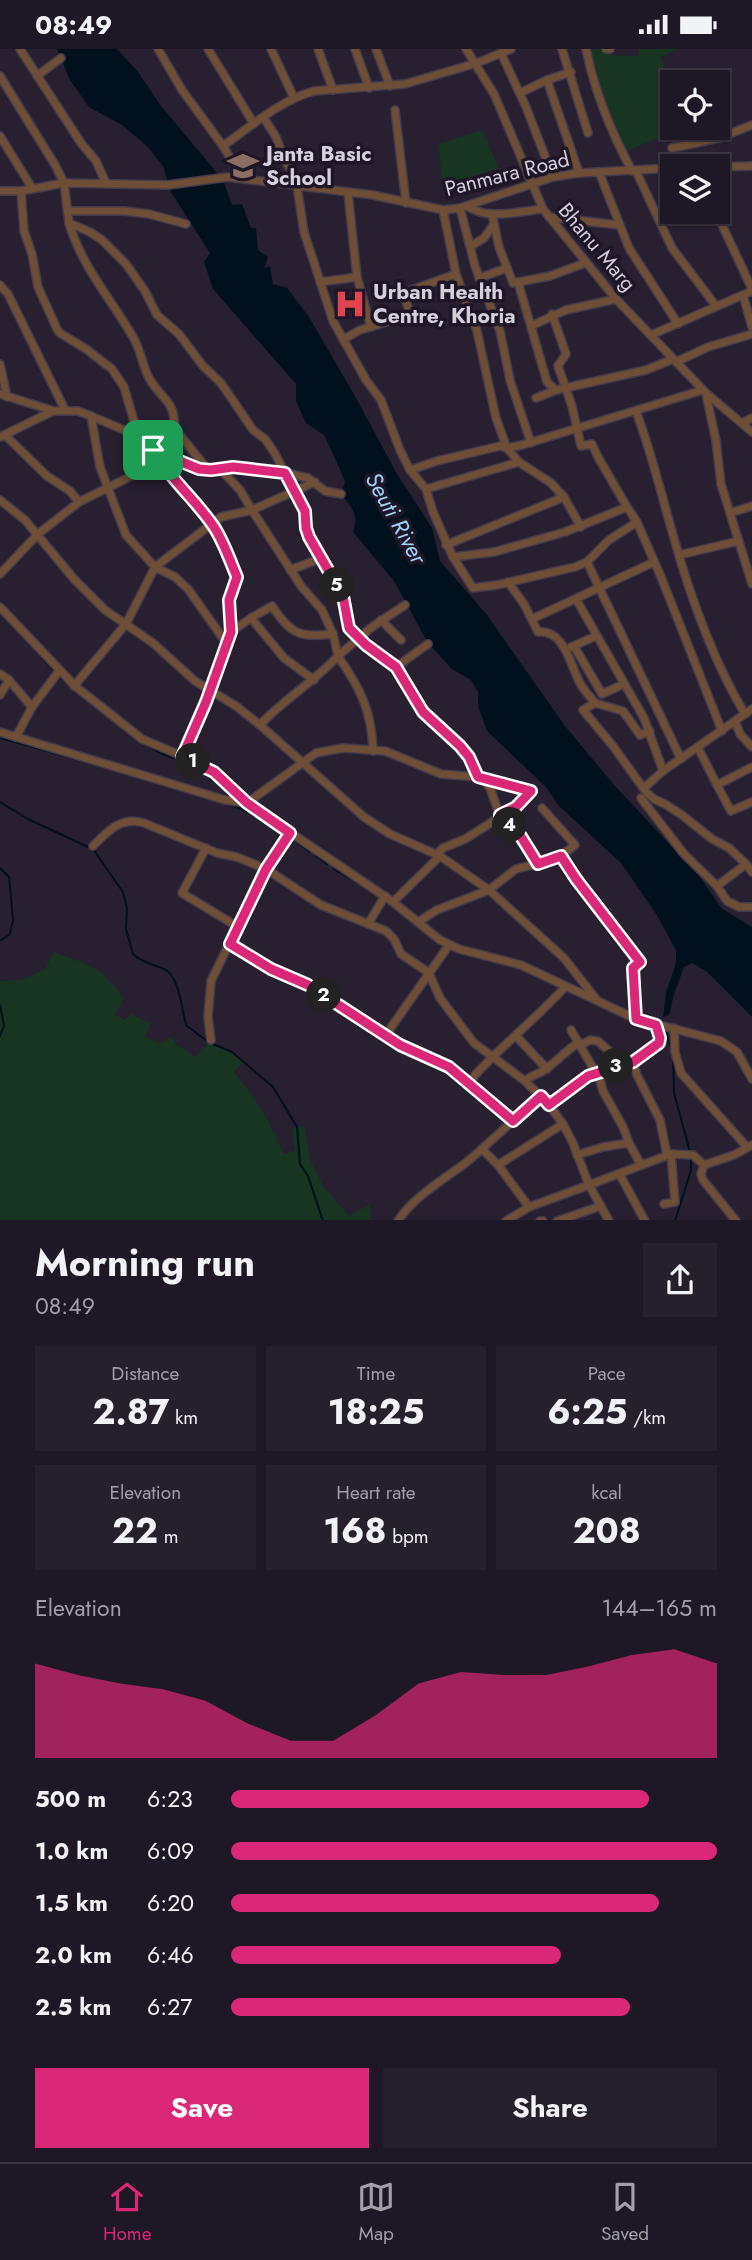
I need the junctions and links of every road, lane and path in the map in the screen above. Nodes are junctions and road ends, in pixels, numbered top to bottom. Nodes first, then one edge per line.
1 (20, 49) edge
2 (158, 49) edge
3 (208, 49) edge
4 (271, 49) edge
5 (318, 49) edge
6 (355, 49) edge
7 (376, 49) edge
8 (466, 49) edge
9 (562, 49) edge
10 (586, 49) edge
11 (505, 51) edge
12 (61, 58) dead end
13 (477, 63) junction
14 (570, 72) junction
15 (0, 76) edge
16 (37, 76) junction
17 (547, 80) junction
18 (390, 86) junction
19 (369, 88) junction
20 (333, 90) junction
21 (520, 93) junction
22 (294, 98) junction
23 (395, 110) dead end
24 (264, 118) junction
25 (254, 124) junction
26 (752, 125) edge
27 (588, 132) dead end
28 (0, 136) edge
29 (696, 140) edge
30 (697, 143) junction
31 (223, 146) junction
32 (672, 148) dead end
33 (752, 166) edge
34 (730, 167) edge
35 (660, 169) edge
36 (634, 171) junction
37 (599, 172) junction
38 (579, 173) junction
39 (553, 177) junction
40 (242, 178) junction
41 (64, 183) junction
42 (106, 183) junction
43 (531, 185) junction
44 (299, 187) junction
45 (32, 188) junction
46 (0, 191) edge
47 (21, 191) junction
48 (348, 193) junction
49 (406, 203) junction
50 (464, 207) junction
51 (543, 209) junction
52 (443, 210) junction
53 (68, 211) junction
54 (492, 214) junction
55 (549, 217) junction
56 (69, 223) junction
57 (186, 223) dead end
58 (494, 224) junction
59 (722, 224) edge
60 (619, 225) junction
61 (471, 246) junction
62 (585, 263) junction
63 (507, 268) junction
64 (456, 274) junction
65 (358, 277) junction
66 (479, 278) junction
67 (320, 282) junction
68 (518, 282) junction
69 (0, 285) edge
70 (752, 290) edge
71 (743, 295) junction
72 (616, 299) junction
73 (716, 306) junction
74 (552, 314) junction
75 (678, 324) junction
76 (531, 325) junction
77 (371, 327) junction
78 (752, 327) edge
79 (752, 334) edge
80 (651, 335) junction
81 (344, 339) junction
82 (675, 361) junction
83 (0, 364) edge
84 (565, 388) junction
85 (556, 390) junction
86 (704, 391) junction
87 (3, 396) edge
88 (536, 397) dead end
89 (65, 410) junction
90 (54, 411) junction
91 (636, 411) junction
92 (91, 416) junction
93 (752, 418) edge
94 (742, 423) junction
95 (578, 428) junction
96 (752, 432) edge
97 (2, 436) edge
98 (531, 443) junction
99 (507, 448) junction
100 (151, 449) junction
101 (160, 462) junction
102 (519, 462) junction
103 (220, 469) junction
104 (208, 470) junction
105 (410, 470) junction
106 (285, 473) junction
107 (315, 482) junction
108 (107, 487) junction
109 (426, 489) junction
110 (294, 493) junction
111 (341, 494) dead end
112 (564, 497) junction
113 (0, 500) edge
114 (79, 502) junction
115 (752, 506) edge
116 (627, 507) junction
117 (252, 510) junction
118 (730, 513) junction
119 (637, 522) junction
120 (212, 524) junction
121 (581, 527) junction
122 (38, 534) junction
123 (739, 541) junction
124 (446, 545) junction
125 (752, 550) edge
126 (742, 552) junction
127 (679, 555) junction
128 (453, 557) junction
129 (322, 558) junction
130 (587, 562) junction
131 (654, 562) junction
132 (155, 567) junction
133 (290, 570) junction
134 (0, 574) edge
135 (508, 582) junction
136 (752, 584) edge
137 (599, 588) junction
138 (576, 599) junction
139 (405, 605) dead end
140 (0, 607) edge
141 (251, 618) junction
142 (531, 619) junction
143 (381, 620) junction
144 (126, 624) junction
145 (231, 632) junction
146 (333, 635) junction
147 (596, 636) junction
148 (358, 638) junction
149 (401, 640) dead end
150 (227, 644) junction
151 (428, 645) dead end
152 (574, 646) junction
153 (566, 650) junction
154 (338, 656) junction
155 (396, 667) junction
156 (59, 671) junction
157 (0, 674) edge
158 (9, 680) junction
159 (314, 680) junction
160 (624, 684) junction
161 (74, 686) junction
162 (209, 690) junction
163 (0, 695) edge
164 (595, 703) junction
165 (32, 707) junction
166 (748, 712) edge
167 (735, 721) junction
168 (260, 725) junction
169 (650, 731) junction
170 (722, 731) junction
171 (0, 732) edge
172 (16, 737) junction
173 (752, 747) edge
174 (698, 748) junction
175 (373, 751) junction
176 (182, 757) junction
177 (681, 759) junction
178 (302, 762) junction
179 (752, 767) edge
180 (663, 771) junction
181 (480, 778) junction
182 (717, 785) junction
183 (644, 788) junction
184 (641, 798) dead end
185 (752, 802) edge
186 (247, 803) junction
187 (542, 808) dead end
188 (500, 815) junction
189 (290, 833) junction
190 (93, 846) dead end
191 (206, 848) junction
192 (438, 856) junction
193 (561, 856) junction
194 (538, 864) junction
195 (750, 868) edge
196 (266, 869) junction
197 (717, 886) junction
198 (489, 890) junction
199 (385, 897) junction
200 (393, 902) junction
201 (752, 907) edge
202 (418, 922) junction
203 (369, 924) junction
204 (238, 927) junction
205 (230, 944) junction
206 (449, 945) junction
207 (429, 974) junction
208 (565, 987) junction
209 (601, 1005) junction
210 (636, 1019) junction
211 (665, 1027) junction
212 (571, 1030) dead end
213 (385, 1036) junction
214 (516, 1036) junction
215 (211, 1040) dead end
216 (580, 1043) junction
217 (491, 1057) junction
218 (748, 1061) edge
219 (633, 1062) junction
220 (623, 1064) junction
221 (547, 1069) junction
222 (597, 1073) junction
223 (752, 1079) edge
224 (526, 1081) junction
225 (468, 1083) junction
226 (541, 1096) junction
227 (549, 1105) junction
228 (513, 1121) junction
229 (563, 1124) junction
230 (629, 1143) junction
231 (750, 1146) edge
232 (482, 1149) junction
233 (669, 1154) junction
234 (577, 1155) junction
235 (498, 1165) junction
236 (641, 1165) junction
237 (704, 1165) junction
238 (620, 1175) junction
239 (589, 1185) junction
240 (664, 1204) dead end
241 (601, 1206) junction
242 (528, 1207) junction
243 (398, 1220) edge
244 (506, 1220) edge
245 (557, 1220) edge
246 (609, 1220) edge
247 (645, 1220) edge
248 (736, 1220) edge

1 - 16 street
2 - 31 street
3 - 25 street
4 - 22 street
5 - 20 street
6 - 19 street
7 - 18 street
8 - 13 street, Bhanu Marg
9 - 14 street
10 - 36 street
11 - 13 street
11 - 21 street
12 - 16 street
13 - 18 street
13 - 43 street, Bhanu Marg
14 - 17 street
14 - 27 street
15 - 41 street
16 - 42 street
17 - 21 street
17 - 38 street
18 - 19 street
19 - 20 street
20 - 22 street
21 - 39 street
22 - 24 street
23 - 49 street
24 - 25 street
24 - 44 street
25 - 31 street
26 - 30 street
28 - 45 street
29 - 30 street
30 - 32 street
31 - 40 street
33 - 34 street
35 - 36 street, Panmara Road
36 - 37 street, Panmara Road
36 - 73 street
37 - 38 street, Panmara Road
37 - 60 street
38 - 39 street, Panmara Road
39 - 43 street, Panmara Road
40 - 42 street, Panmara Road
40 - 44 street, Panmara Road
41 - 42 street, Panmara Road
41 - 45 street, Panmara Road
41 - 53 street
43 - 50 street, Panmara Road
43 - 51 street, Bhanu Marg
44 - 48 street, Panmara Road
44 - 67 street
45 - 47 street, Panmara Road
46 - 47 street, Panmara Road
47 - 100 street
48 - 49 street, Panmara Road
48 - 65 street
49 - 52 street, Panmara Road
50 - 52 street, Panmara Road
50 - 54 street
50 - 61 street
51 - 54 street
51 - 55 street, Bhanu Marg
52 - 64 street
53 - 56 street
53 - 57 street
54 - 58 street
55 - 60 street
55 - 62 street, Bhanu Marg
56 - 104 street
56 - 106 street
58 - 61 street
58 - 63 street
59 - 70 street
60 - 75 street
61 - 66 street
62 - 68 street
62 - 72 street, Bhanu Marg
63 - 66 street
63 - 68 street
64 - 77 street
64 - 99 street
65 - 67 street
65 - 77 street
66 - 98 street
67 - 81 street
68 - 76 street
69 - 89 street
70 - 71 street
71 - 73 street
71 - 78 street
72 - 74 street
72 - 80 street, Bhanu Marg
73 - 75 street
74 - 76 street
74 - 84 street
75 - 80 street
76 - 85 street
77 - 81 street
79 - 82 street
80 - 82 street, Bhanu Marg
81 - 105 street
82 - 84 street
82 - 86 street, Bhanu Marg
83 - 87 street
84 - 85 street
84 - 95 street
85 - 88 street
86 - 91 street
86 - 94 street, Bhanu Marg
86 - 118 street
87 - 90 street
89 - 90 street
89 - 92 street
90 - 97 street
91 - 95 street
91 - 127 street
92 - 100 street
92 - 108 street
93 - 94 street
94 - 96 street, Bhanu Marg
95 - 98 street
95 - 116 street
97 - 114 street
98 - 99 street
99 - 102 street
99 - 105 street
100 - 101 street
100 - 104 street
101 - 108 street
101 - 120 street
102 - 109 street
102 - 112 street
103 - 104 street
103 - 106 street
103 - 117 street
105 - 109 street
106 - 107 street
106 - 110 street
107 - 110 street
107 - 111 street
108 - 114 street
108 - 132 street
109 - 124 street
110 - 117 street
110 - 129 street
112 - 121 street
112 - 124 street
113 - 122 street
114 - 122 street
115 - 118 street
116 - 119 street
116 - 121 street
117 - 120 street
117 - 133 street
118 - 123 street
119 - 130 street
119 - 131 street
120 - 132 street
120 - 145 street
121 - 128 street
122 - 134 street
122 - 144 street
123 - 126 street
123 - 127 street
124 - 128 street
125 - 126 street
126 - 136 street
127 - 166 street
128 - 135 street
129 - 133 street
129 - 148 street
130 - 135 street
130 - 137 street
131 - 137 street
131 - 170 street
132 - 144 street
132 - 150 street
133 - 146 street
135 - 142 street
137 - 138 street
137 - 177 street
138 - 142 street
138 - 147 street
139 - 143 street
140 - 156 street
141 - 145 street
141 - 146 street
141 - 159 street
142 - 153 street
143 - 148 street
143 - 149 street
144 - 161 street
144 - 162 street
145 - 150 street
146 - 154 street
147 - 152 street
147 - 160 street
148 - 154 street
148 - 155 street
150 - 162 street
151 - 155 street
152 - 153 street
152 - 160 street
153 - 164 street
154 - 159 street
154 - 175 street
155 - 181 street
156 - 161 street
156 - 165 street
157 - 158 street
158 - 163 street
158 - 165 street
159 - 168 street
160 - 169 street
161 - 176 street
162 - 168 street
162 - 176 street
164 - 169 street
164 - 183 street
165 - 172 street
166 - 167 street
167 - 170 street
167 - 173 street
168 - 178 street
169 - 180 street
170 - 174 street
171 - 172 street
172 - 186 street
174 - 177 street
174 - 182 street
175 - 178 street
175 - 181 street
176 - 186 street
177 - 180 street
178 - 186 street
178 - 192 street
179 - 182 street
180 - 183 street
181 - 188 street
181 - 188 street
182 - 185 street
183 - 195 street
184 - 197 street
186 - 189 street
187 - 193 street
188 - 192 street
188 - 194 street
189 - 196 street
189 - 199 street
190 - 191 street
191 - 196 street
191 - 204 street
192 - 198 street
192 - 200 street
193 - 194 street
193 - 210 street
194 - 198 street
195 - 197 street
196 - 203 street
196 - 204 street
197 - 201 street
198 - 202 street
198 - 209 street
199 - 200 street
199 - 203 street
200 - 202 street
202 - 206 street
203 - 207 street
204 - 205 street
205 - 213 street
205 - 215 street
206 - 207 street
206 - 208 street
207 - 213 street
207 - 217 street
208 - 209 street
208 - 214 street
209 - 210 street
210 - 211 street
211 - 218 street
211 - 219 street
211 - 231 street
212 - 216 street
213 - 225 street
214 - 217 street
214 - 221 street
216 - 220 street
216 - 221 street
216 - 222 street
217 - 224 street
217 - 225 street
218 - 223 street
219 - 220 street
219 - 233 street
220 - 222 street
221 - 224 street
222 - 227 street
222 - 230 street
224 - 226 street
225 - 228 street
226 - 227 street
226 - 228 street
227 - 229 street
228 - 232 street
229 - 234 street
229 - 235 street
230 - 234 street
230 - 236 street
231 - 237 street
232 - 235 street
232 - 243 street
233 - 236 street
233 - 237 street
233 - 240 street
234 - 239 street
235 - 242 street
236 - 238 street
237 - 248 street
238 - 239 street
238 - 247 street
239 - 241 street
239 - 242 street
241 - 245 street
241 - 246 street
242 - 244 street

